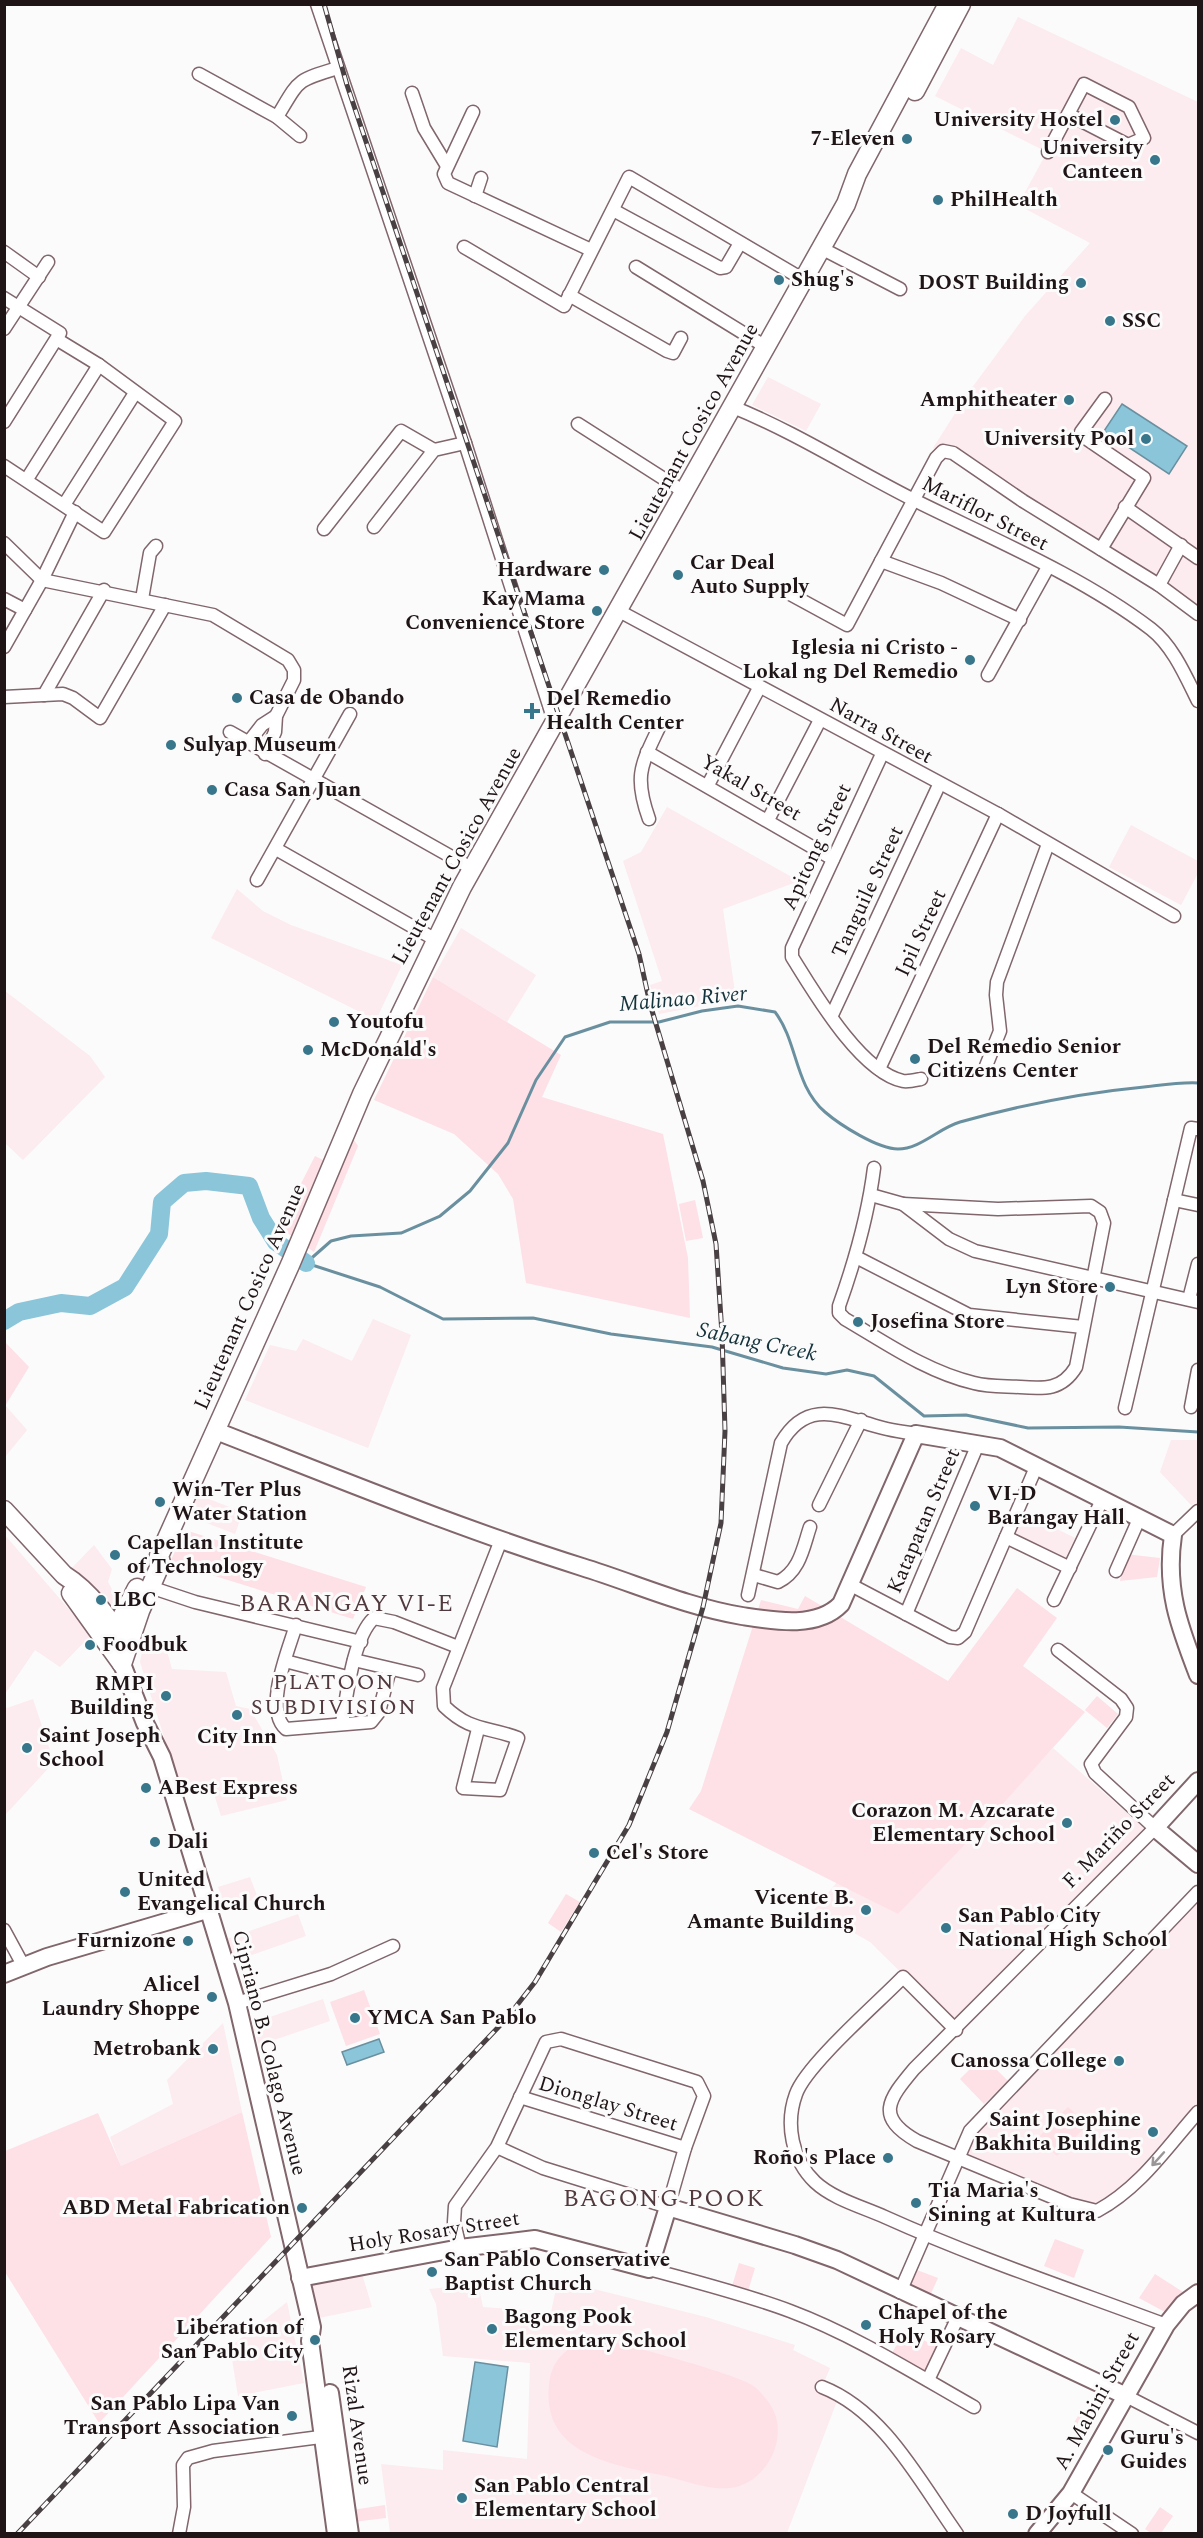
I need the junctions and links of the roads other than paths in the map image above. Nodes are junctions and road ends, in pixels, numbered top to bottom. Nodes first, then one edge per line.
1 (317, 4) edge
2 (948, 4) edge
3 (962, 4) edge
4 (338, 68) junction
5 (199, 74) dead end
6 (412, 93) dead end
7 (473, 112) dead end
8 (1068, 114) junction
9 (277, 117) junction
10 (300, 136) dead end
11 (1048, 152) dead end
12 (447, 166) junction
13 (481, 178) dead end
14 (475, 196) junction
15 (846, 204) junction
16 (613, 210) junction
17 (740, 243) junction
18 (464, 247) dead end
19 (821, 248) junction
20 (591, 250) junction
21 (4, 252) edge
22 (48, 262) dead end
23 (636, 267) dead end
24 (39, 277) junction
25 (804, 280) junction
26 (900, 290) dead end
27 (569, 295) junction
28 (4, 297) edge
29 (19, 307) junction
30 (4, 329) edge
31 (681, 338) dead end
32 (58, 340) junction
33 (766, 347) junction
34 (99, 365) junction
35 (135, 393) junction
36 (1105, 399) dead end
37 (733, 407) junction
38 (4, 422) edge
39 (578, 424) dead end
40 (465, 443) junction
41 (434, 450) junction
42 (4, 466) edge
43 (27, 479) junction
44 (686, 493) junction
45 (913, 500) junction
46 (1125, 507) junction
47 (69, 508) junction
48 (374, 527) dead end
49 (324, 529) dead end
50 (4, 543) edge
51 (1181, 545) junction
52 (156, 546) dead end
53 (1101, 549) junction
54 (1198, 558) edge
55 (881, 561) junction
56 (1048, 567) junction
57 (42, 580) junction
58 (1159, 585) junction
59 (104, 590) junction
60 (790, 594) dead end
61 (4, 598) edge
62 (142, 599) junction
63 (165, 604) junction
64 (1197, 609) edge
65 (25, 610) junction
66 (619, 611) junction
67 (1020, 620) junction
68 (4, 647) edge
69 (988, 675) dead end
70 (759, 688) junction
71 (44, 695) junction
72 (4, 697) edge
73 (1198, 701) edge
74 (350, 714) dead end
75 (276, 716) junction
76 (820, 720) junction
77 (661, 723) dead end
78 (555, 724) junction
79 (230, 732) dead end
80 (248, 743) junction
81 (647, 752) junction
82 (265, 754) junction
83 (882, 754) junction
84 (312, 781) junction
85 (708, 785) junction
86 (939, 785) junction
87 (998, 814) junction
88 (649, 819) dead end
89 (768, 820) junction
90 (1048, 844) junction
91 (276, 849) junction
92 (833, 859) junction
93 (473, 869) junction
94 (257, 880) dead end
95 (1174, 916) dead end
96 (436, 940) junction
97 (832, 1015) junction
98 (986, 1066) dead end
99 (879, 1069) junction
100 (921, 1079) dead end
101 (1198, 1130) edge
102 (874, 1168) dead end
103 (871, 1195) junction
104 (1174, 1200) junction
105 (903, 1204) junction
106 (1198, 1206) edge
107 (856, 1257) junction
108 (1198, 1264) edge
109 (1093, 1279) junction
110 (1151, 1291) junction
111 (1194, 1301) edge
112 (1083, 1327) junction
113 (1198, 1370) edge
114 (1191, 1407) dead end
115 (1125, 1408) dead end
116 (861, 1420) junction
117 (216, 1431) junction
118 (915, 1434) junction
119 (978, 1444) junction
120 (1037, 1465) junction
121 (1102, 1500) junction
122 (819, 1505) dead end
123 (4, 1510) edge
124 (1198, 1511) edge
125 (1139, 1519) junction
126 (810, 1527) dead end
127 (1173, 1535) junction
128 (1006, 1537) junction
129 (501, 1539) junction
130 (159, 1556) junction
131 (1070, 1568) junction
132 (1116, 1571) dead end
133 (754, 1575) junction
134 (851, 1585) junction
135 (150, 1587) junction
136 (748, 1594) dead end
137 (1053, 1600) dead end
138 (906, 1614) junction
139 (296, 1625) junction
140 (112, 1636) junction
141 (361, 1642) junction
142 (458, 1647) junction
143 (1058, 1650) dead end
144 (124, 1656) junction
145 (354, 1660) junction
146 (285, 1661) junction
147 (390, 1669) junction
148 (418, 1675) dead end
149 (1198, 1675) edge
150 (351, 1678) junction
151 (342, 1723) junction
152 (478, 1729) junction
153 (1198, 1781) edge
154 (1155, 1828) junction
155 (1198, 1864) edge
156 (1198, 1892) edge
157 (210, 1909) junction
158 (4, 1930) edge
159 (393, 1946) dead end
160 (23, 1965) junction
161 (4, 1974) edge
162 (237, 2003) junction
163 (956, 2030) junction
164 (519, 2097) junction
165 (1198, 2114) edge
166 (497, 2147) junction
167 (685, 2148) junction
168 (958, 2157) junction
169 (668, 2207) junction
170 (926, 2235) junction
171 (292, 2247) joint
172 (460, 2248) junction
173 (649, 2269) junction
174 (300, 2278) junction
175 (900, 2292) junction
176 (1198, 2293) edge
177 (958, 2318) junction
178 (1166, 2325) junction
179 (928, 2380) junction
180 (822, 2387) dead end
181 (1124, 2395) junction
182 (974, 2407) dead end
183 (1198, 2433) edge
184 (331, 2434) junction
185 (1071, 2493) junction
186 (339, 2504) junction
187 (179, 2534) edge
188 (336, 2534) edge
189 (350, 2534) edge
190 (957, 2534) edge
191 (1037, 2534) edge
192 (1132, 2534) edge

1 - 4 street
2 - 15 main road, Lieutenant Cosico Avenue
3 - 15 main road, Lieutenant Cosico Avenue
4 - 9 street
4 - 40 street
5 - 9 street
6 - 12 street
7 - 12 street
8 - 8 street
8 - 11 street
9 - 10 street
12 - 14 street
13 - 14 street
14 - 20 street
15 - 19 main road, Lieutenant Cosico Avenue
16 - 17 street
16 - 17 street
16 - 20 street
17 - 25 street
18 - 27 street
19 - 25 main road, Lieutenant Cosico Avenue
19 - 26 street
20 - 27 street
21 - 24 street
22 - 24 street
23 - 33 street
24 - 29 street
25 - 33 main road, Lieutenant Cosico Avenue
27 - 31 street
28 - 29 street
29 - 30 street
29 - 32 street
32 - 34 street
32 - 38 street
33 - 37 main road, Lieutenant Cosico Avenue
34 - 35 street
34 - 43 street
35 - 47 street
35 - 47 street
36 - 46 street
37 - 44 main road, Lieutenant Cosico Avenue
37 - 45 street, Mariflor Street
39 - 44 street
40 - 41 street
40 - 78 street
41 - 48 street
41 - 49 street
42 - 43 street
43 - 47 street
44 - 66 main road, Lieutenant Cosico Avenue
45 - 53 street
45 - 55 street
45 - 56 street, Mariflor Street
46 - 51 street
46 - 53 street
47 - 57 street
50 - 57 street
51 - 54 street
51 - 58 street
52 - 62 street
53 - 58 street
55 - 60 street
55 - 67 street
56 - 67 street
56 - 73 street, Mariflor Street
57 - 59 street
57 - 65 street
58 - 64 street
59 - 62 street
59 - 71 street
61 - 65 street
62 - 63 street
63 - 71 street
63 - 75 street
65 - 68 street
66 - 70 street, Narra Street
66 - 78 main road, Lieutenant Cosico Avenue
67 - 69 street
70 - 76 street, Narra Street
70 - 85 street
71 - 72 street
74 - 84 street
75 - 80 street
75 - 82 street
76 - 83 street, Narra Street
76 - 89 street
77 - 81 street
78 - 93 main road, Lieutenant Cosico Avenue
79 - 80 street
80 - 82 street
81 - 85 street, Yakal Street
81 - 88 street
82 - 84 street
83 - 86 street, Narra Street
83 - 92 street, Apitong Street
84 - 91 street
84 - 93 street
85 - 89 street, Yakal Street
86 - 87 street, Narra Street
86 - 97 street, Tanguile Street
87 - 90 street, Narra Street
87 - 99 street, Ipil Street
89 - 92 street, Yakal Street
90 - 95 street, Narra Street
90 - 98 street
91 - 94 street
91 - 96 street
92 - 97 street, Apitong Street
93 - 96 main road, Lieutenant Cosico Avenue
96 - 117 main road, Lieutenant Cosico Avenue
97 - 99 street
99 - 100 street
101 - 104 street
102 - 103 street
103 - 105 street
103 - 107 street
104 - 106 street
104 - 110 street
105 - 109 street
105 - 109 street
107 - 112 street
107 - 112 street
108 - 111 street
109 - 110 street
109 - 112 street
110 - 111 street
110 - 115 street
113 - 114 street
116 - 118 street
116 - 122 street
116 - 133 street
117 - 129 street
117 - 130 main road, Lieutenant Cosico Avenue
118 - 119 street
118 - 134 street
119 - 120 street
119 - 138 street, Katapatan Street
120 - 121 street
120 - 128 street
121 - 125 street
121 - 131 street
123 - 140 main road, Cipriano B. Colago Avenue
124 - 127 street
125 - 127 street
125 - 132 street
126 - 133 street
127 - 149 street
128 - 131 street
128 - 138 street
129 - 134 street
129 - 142 street
130 - 135 main road, Lieutenant Cosico Avenue
130 - 140 main road, Lieutenant Cosico Avenue
131 - 137 street
133 - 136 street
134 - 138 street
135 - 139 street
135 - 144 main road, Lieutenant Cosico Avenue
139 - 141 street
139 - 146 street
140 - 144 main road, Cipriano B. Colago Avenue
141 - 142 street
141 - 145 street
142 - 152 street
143 - 154 street
144 - 157 street, Cipriano B. Colago Avenue
145 - 147 street
145 - 150 street
146 - 150 street
146 - 151 street
147 - 148 street
147 - 151 street
150 - 151 street
152 - 152 street
153 - 154 street, F. Mariño Street
154 - 155 street
154 - 163 street, F. Mariño Street
156 - 168 street
157 - 160 street
157 - 162 street, Cipriano B. Colago Avenue
158 - 160 street
159 - 162 street
160 - 161 street
162 - 171 street, Cipriano B. Colago Avenue
163 - 168 street, F. Mariño Street
163 - 170 street
164 - 166 street
164 - 167 street, Dionglay Street
164 - 167 street
165 -> 168 street
166 - 169 street
166 - 172 street
167 - 169 street
168 - 170 street
169 - 173 street
169 - 175 street
170 - 175 street
170 - 178 street
171 - 174 street, Rizal Avenue
172 - 173 street, Holy Rosary Street
172 - 174 street, Holy Rosary Street
173 - 179 street, Holy Rosary Street
174 - 184 street, Rizal Avenue
175 - 177 street
176 - 178 street, A. Mabini Street
177 - 179 street
177 - 181 street
178 - 181 street, A. Mabini Street
179 - 182 street, Holy Rosary Street
180 - 190 street
181 - 183 street
181 - 185 street, A. Mabini Street
184 - 186 street, Rizal Avenue
184 - 187 street
185 - 191 street, A. Mabini Street
185 - 192 street
186 - 188 street, Rizal Avenue
186 - 189 street, Rizal Avenue

